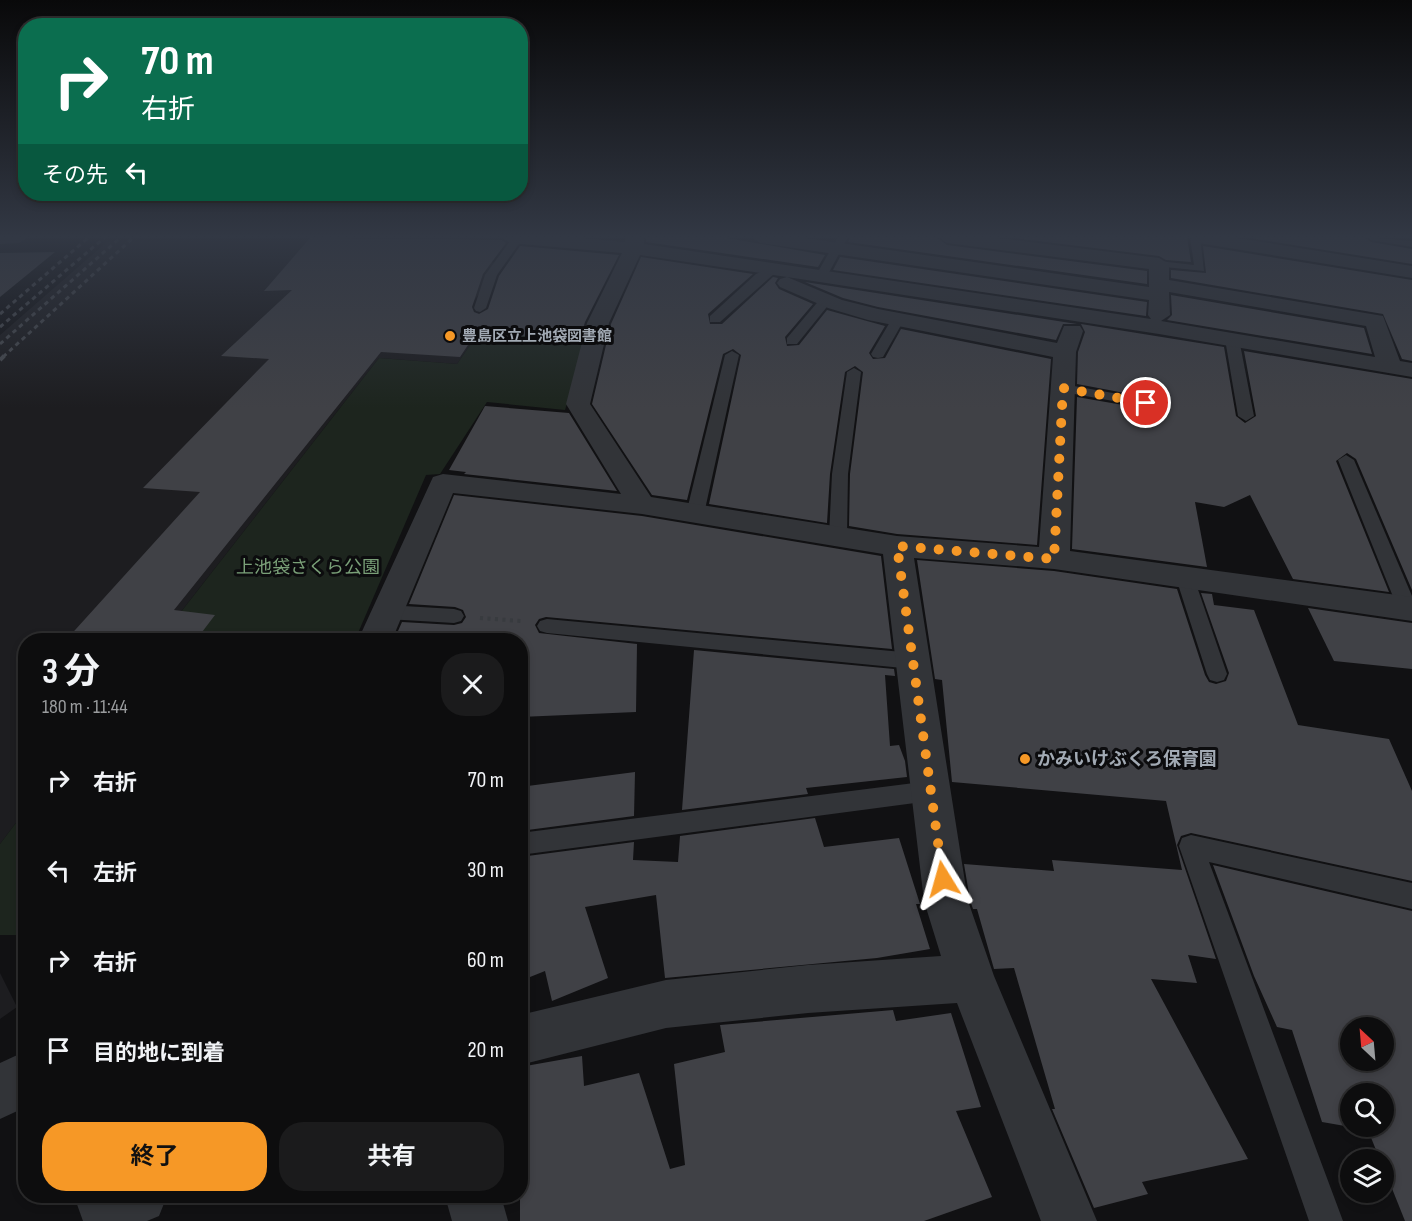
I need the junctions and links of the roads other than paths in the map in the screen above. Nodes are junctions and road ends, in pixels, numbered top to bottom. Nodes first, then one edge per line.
1 (485, 294) edge
2 (611, 294) edge
3 (742, 294) edge
4 (814, 294) edge
5 (932, 294) edge
6 (1159, 294) edge
7 (1229, 294) edge
8 (826, 300) junction
9 (480, 308) dead end
10 (1077, 316) junction
11 (715, 319) dead end
12 (898, 320) junction
13 (1159, 327) junction
14 (1232, 339) junction
15 (792, 341) dead end
16 (1065, 352) junction
17 (878, 354) dead end
18 (732, 355) dead end
19 (1390, 366) junction
20 (1412, 370) edge
21 (854, 372) dead end
22 (1063, 388) junction
23 (1146, 403) dead end
24 (1246, 416) dead end
25 (1346, 460) dead end
26 (642, 505) junction
27 (695, 514) junction
28 (838, 536) junction
29 (897, 546) junction
30 (1054, 559) junction
31 (1185, 578) junction
32 (1410, 609) edge
33 (387, 612) junction
34 (454, 616) road end
35 (547, 626) road end
36 (378, 633) edge
37 (913, 661) junction
38 (1217, 674) dead end
39 (930, 791) junction
40 (528, 843) edge
41 (1412, 896) edge
42 (971, 978) junction
43 (528, 1038) edge
44 (18, 1081) edge
45 (0, 1093) edge
46 (475, 1203) edge
47 (480, 1221) edge
48 (1069, 1221) edge
49 (1326, 1221) edge

1 - 9 lane
2 - 26 street
3 - 11 lane
4 - 8 street
5 - 10 street
6 - 13 street
7 - 19 street
8 - 12 street
8 - 15 lane
10 - 13 street
10 - 16 street
12 - 16 street
12 - 17 lane
13 - 14 street
14 - 19 street
14 - 24 lane
16 - 22 street
18 - 27 lane
19 - 20 street
21 - 28 lane
22 - 23 lane
22 - 30 street
25 - 32 lane
26 - 27 street
26 - 33 street
27 - 28 street
28 - 29 street
29 - 30 street
29 - 37 street
30 - 31 street
31 - 32 street
31 - 38 lane
33 - 34 lane
33 - 36 street
35 - 37 lane
37 - 39 street
39 - 40 lane
39 - 42 street
41 - 49 lane
42 - 43 street
42 - 48 street
44 - 45 street
46 - 47 street

